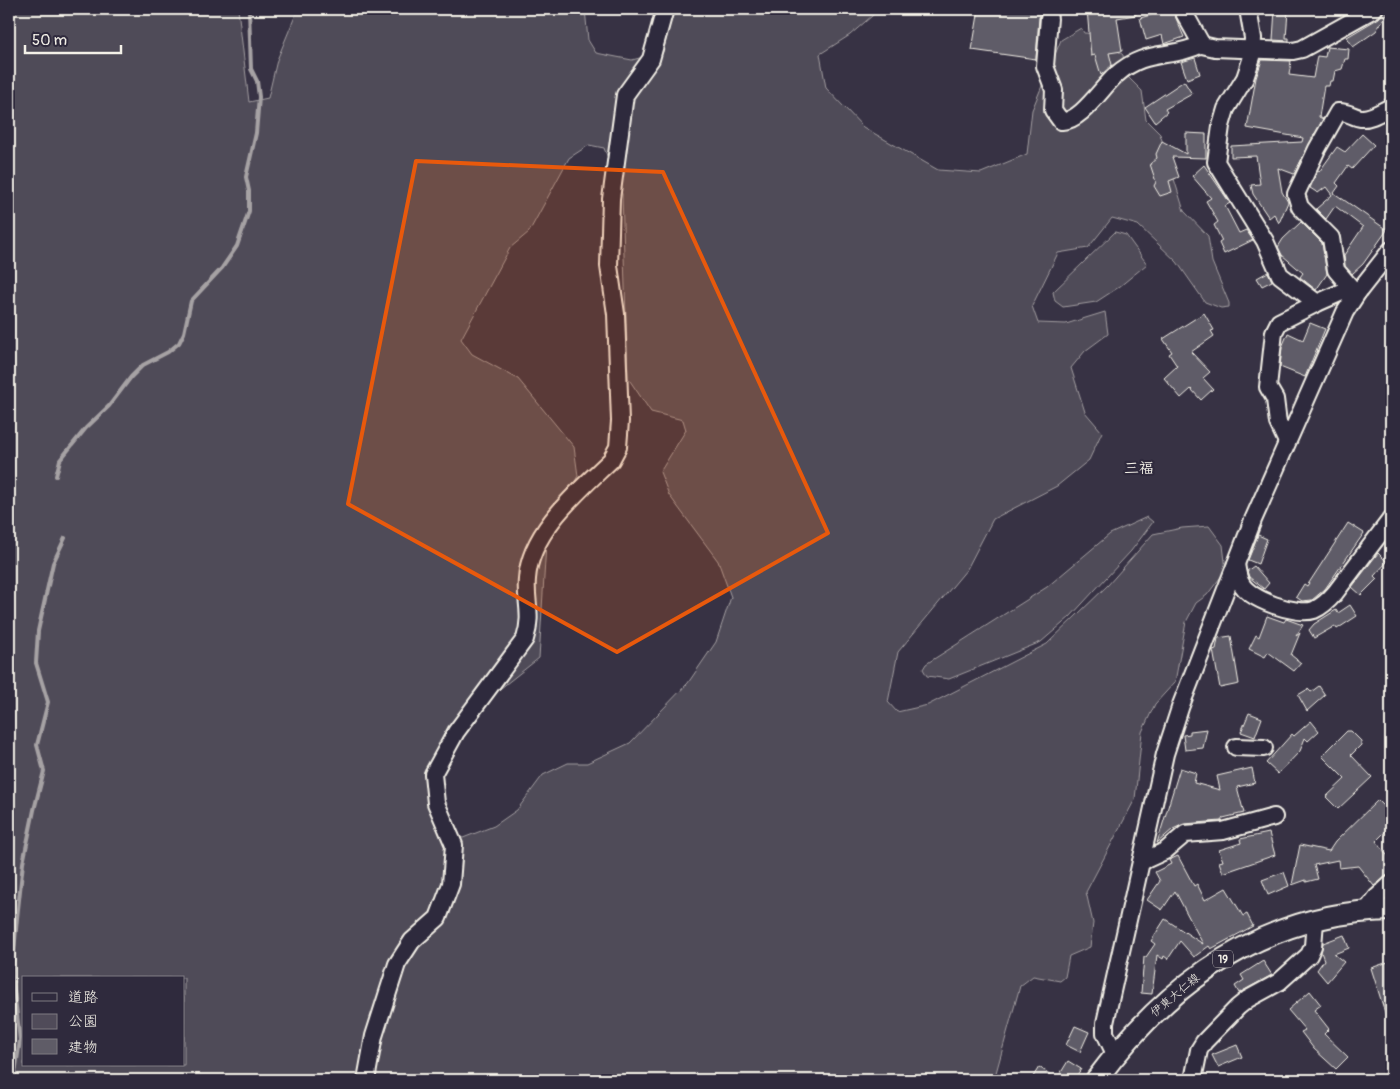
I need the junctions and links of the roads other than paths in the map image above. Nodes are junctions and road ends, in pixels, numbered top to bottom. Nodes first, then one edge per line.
1 (665, 9) edge
2 (1182, 9) edge
3 (1248, 9) edge
4 (1374, 9) edge
5 (1050, 18) dead end
6 (1202, 44) junction
7 (1253, 49) junction
8 (1391, 108) edge
9 (1391, 250) edge
10 (1355, 291) junction
11 (1317, 303) junction
12 (1287, 442) junction
13 (1391, 519) edge
14 (1236, 564) junction
15 (1236, 747) dead end
16 (1264, 748) dead end
17 (1274, 817) dead end
18 (1141, 862) junction
19 (1391, 884) edge
20 (1366, 910) junction
21 (1391, 910) edge
22 (1315, 921) junction
23 (1115, 1054) junction
24 (366, 1080) edge
25 (1096, 1080) edge
26 (1193, 1080) edge

1 - 24 street
2 - 6 street
3 - 7 street
4 - 7 street
5 - 6 street
6 - 7 street
7 - 11 street
8 - 10 street
9 - 10 street
10 - 11 street
10 - 12 street
11 - 12 street
12 - 14 street
13 - 14 street
14 - 18 street
15 - 16 street
17 - 18 street
18 - 23 street
19 - 20 street
20 - 21 main road, 伊東大仁線 / 19
20 - 22 main road, 伊東大仁線 / 19
22 - 23 main road, 伊東大仁線 / 19
22 - 26 street
23 - 25 main road, 伊東大仁線 / 19

